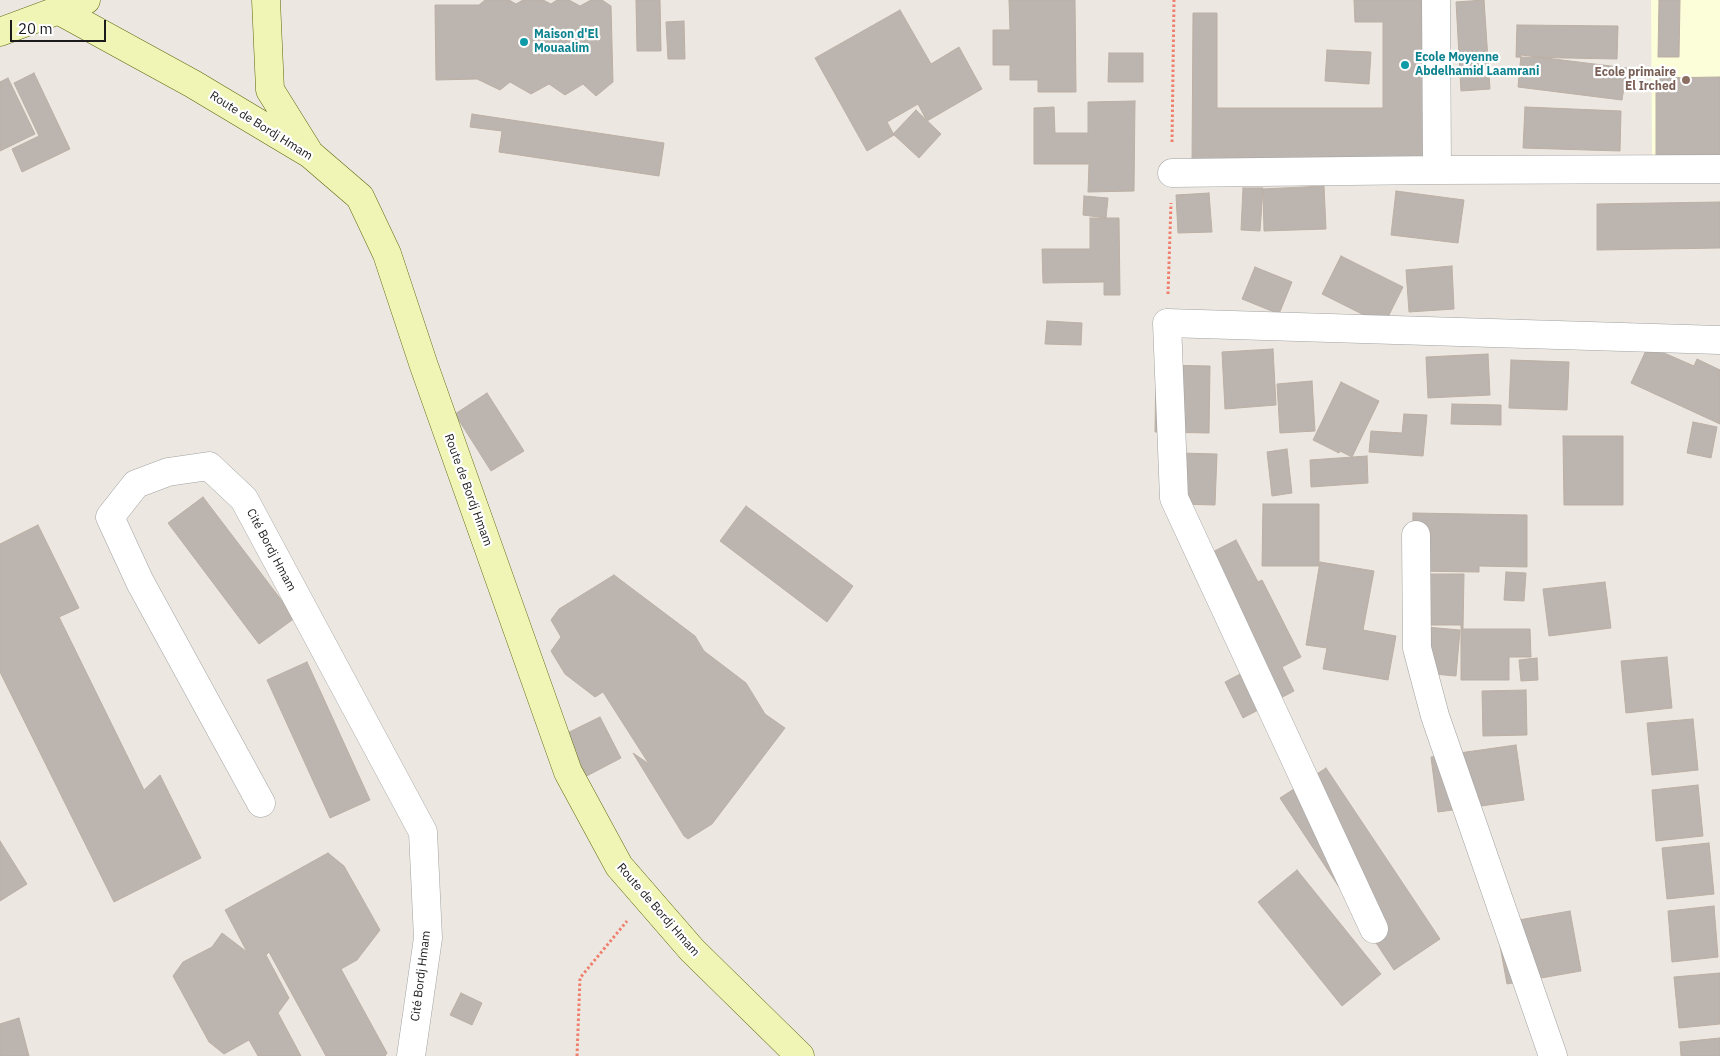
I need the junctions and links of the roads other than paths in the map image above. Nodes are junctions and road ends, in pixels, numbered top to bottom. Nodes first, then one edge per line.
1 (86, 0) edge
2 (266, 0) edge
3 (1436, 0) edge
4 (66, 5) edge
5 (0, 32) edge
6 (310, 154) junction
7 (1720, 169) edge
8 (1437, 170) junction
9 (1172, 173) dead end
10 (1720, 340) edge
11 (1416, 535) dead end
12 (261, 803) dead end
13 (1374, 929) dead end
14 (411, 1056) edge
15 (800, 1056) edge
16 (1553, 1056) edge

1 - 4 main road
2 - 6 main road
3 - 8 street
4 - 5 main road
4 - 6 main road, Route de Bordj Hmam
6 - 15 main road, Route de Bordj Hmam
7 - 8 street
8 - 9 street
10 - 13 street
11 - 16 street
12 - 14 street, Cité Bordj Hmam

